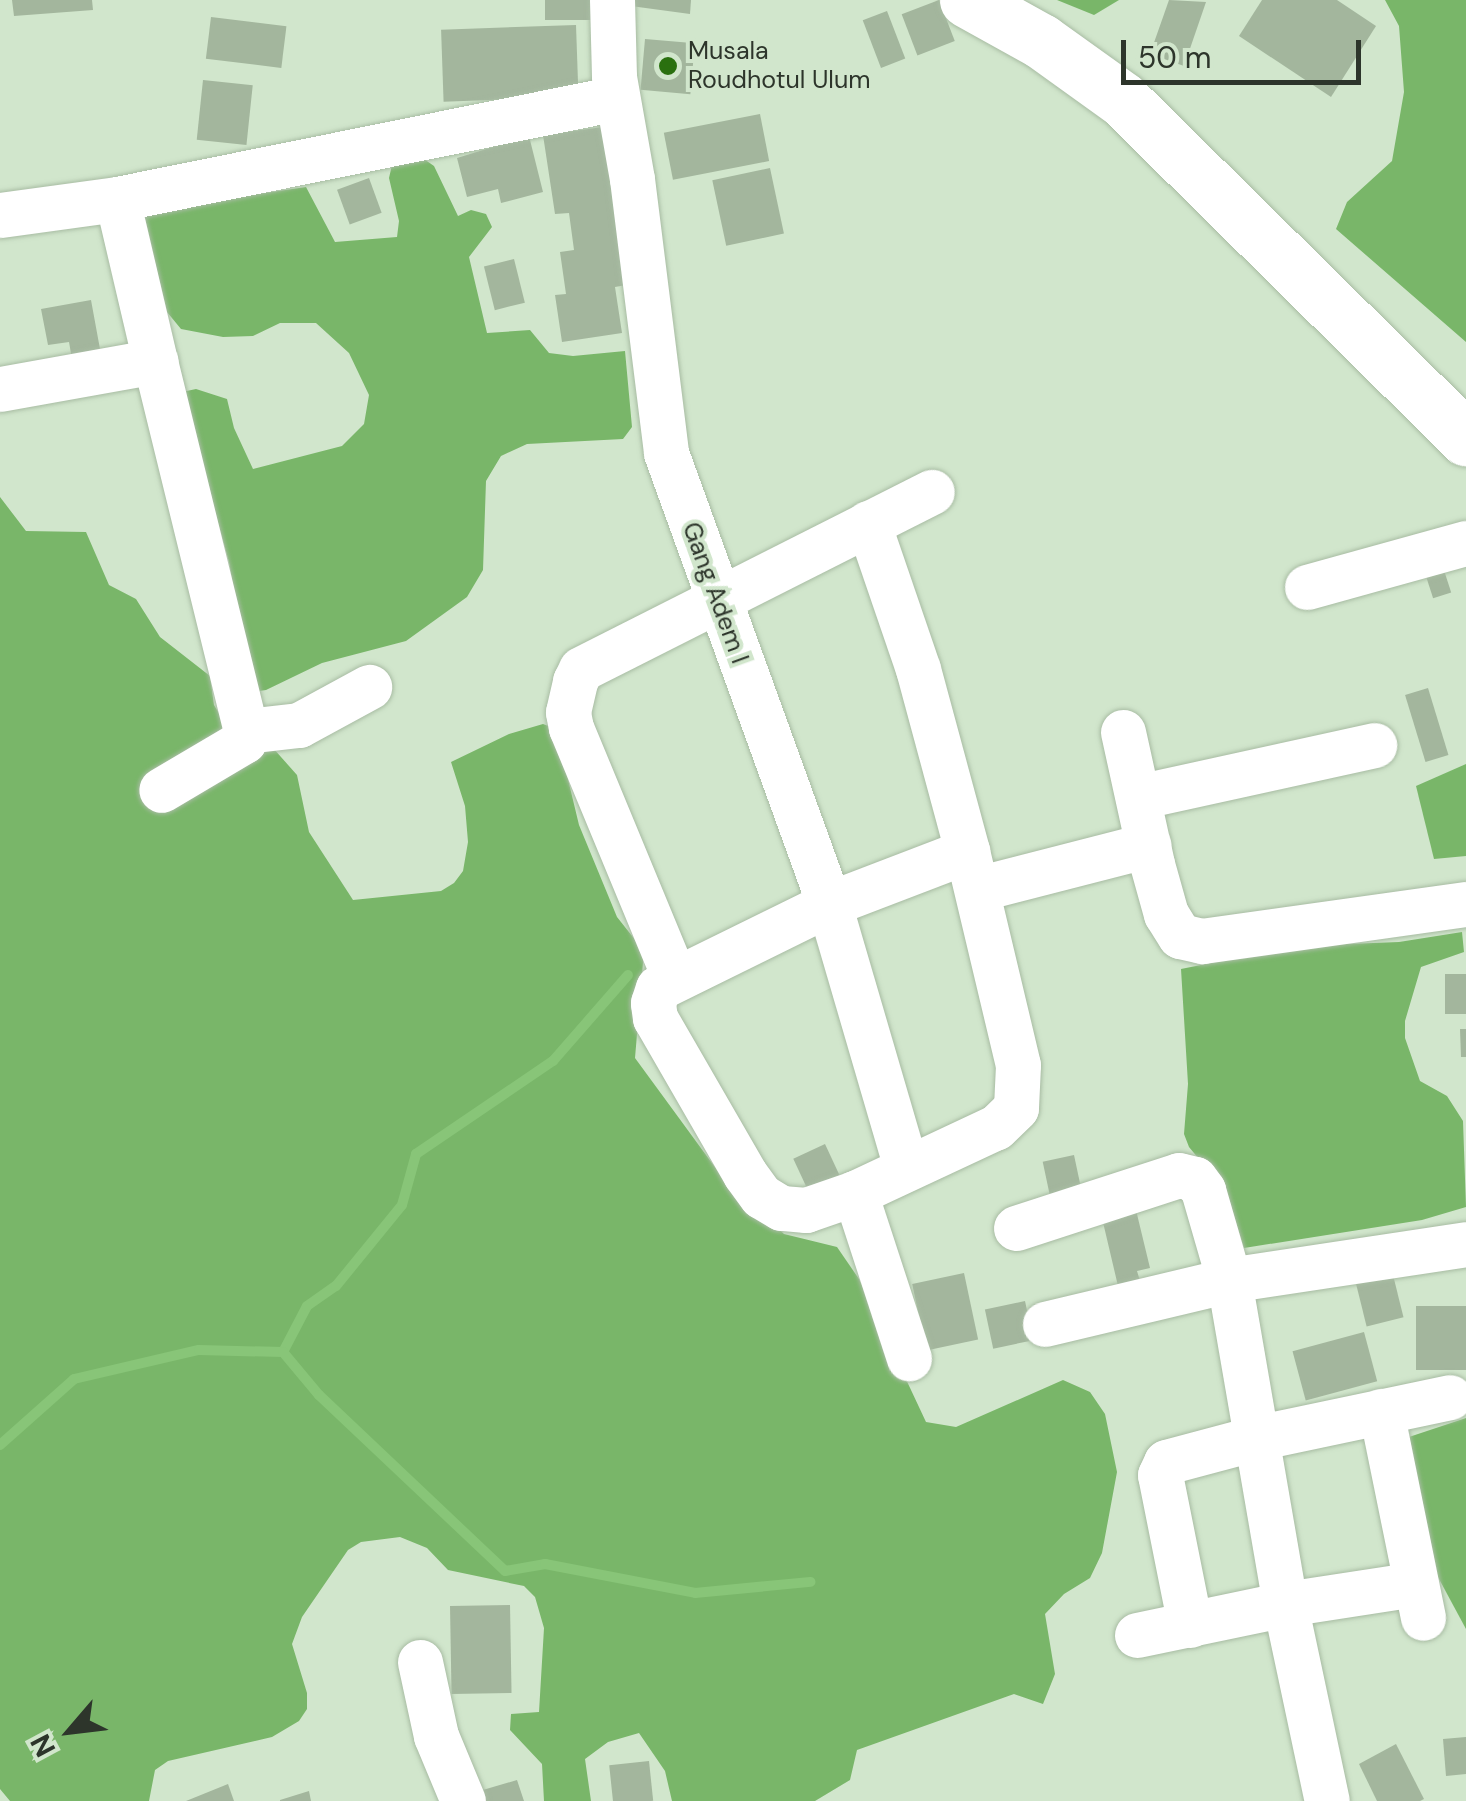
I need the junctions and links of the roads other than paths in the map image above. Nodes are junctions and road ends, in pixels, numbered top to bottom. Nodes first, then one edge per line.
1 (612, 0) edge
2 (968, 0) edge
3 (618, 98) junction
4 (117, 199) junction
5 (0, 215) edge
6 (154, 361) junction
7 (0, 389) edge
8 (1466, 438) edge
9 (932, 492) dead end
10 (868, 524) junction
11 (1466, 543) edge
12 (1307, 587) dead end
13 (717, 600) junction
14 (369, 686) dead end
15 (246, 731) junction
16 (1123, 732) dead end
17 (1374, 746) dead end
18 (161, 790) dead end
19 (1138, 797) junction
20 (1148, 845) junction
21 (972, 870) junction
22 (829, 904) junction
23 (1466, 904) edge
24 (676, 979) junction
25 (906, 1166) junction
26 (855, 1193) junction
27 (1016, 1228) dead end
28 (1466, 1244) edge
29 (1229, 1280) junction
30 (1044, 1324) dead end
31 (909, 1358) dead end
32 (1450, 1397) dead end
33 (1381, 1411) junction
34 (1256, 1438) junction
35 (1285, 1604) junction
36 (1190, 1625) junction
37 (1137, 1636) dead end
38 (420, 1662) dead end
39 (463, 1801) edge
40 (1327, 1801) edge

1 - 3 street, Gang Adem I
2 - 8 main road
3 - 4 street
3 - 13 street, Gang Adem I
4 - 5 street
4 - 6 street
6 - 7 street
6 - 15 street
9 - 10 street
10 - 13 street
10 - 21 street
11 - 12 street
13 - 22 street, Gang Adem I
13 - 24 street
14 - 15 street
15 - 18 street
16 - 19 street
17 - 19 street
19 - 20 street
20 - 21 street
20 - 23 street
21 - 22 street
21 - 25 street
22 - 24 street
22 - 25 street, Gang Adem I
24 - 26 street
25 - 26 street
26 - 31 street
27 - 29 street
28 - 29 street
29 - 30 street
29 - 34 street
32 - 33 street
33 - 34 street
33 - 35 street
34 - 35 street
34 - 36 street
35 - 36 street
35 - 40 street
36 - 37 street
38 - 39 street

